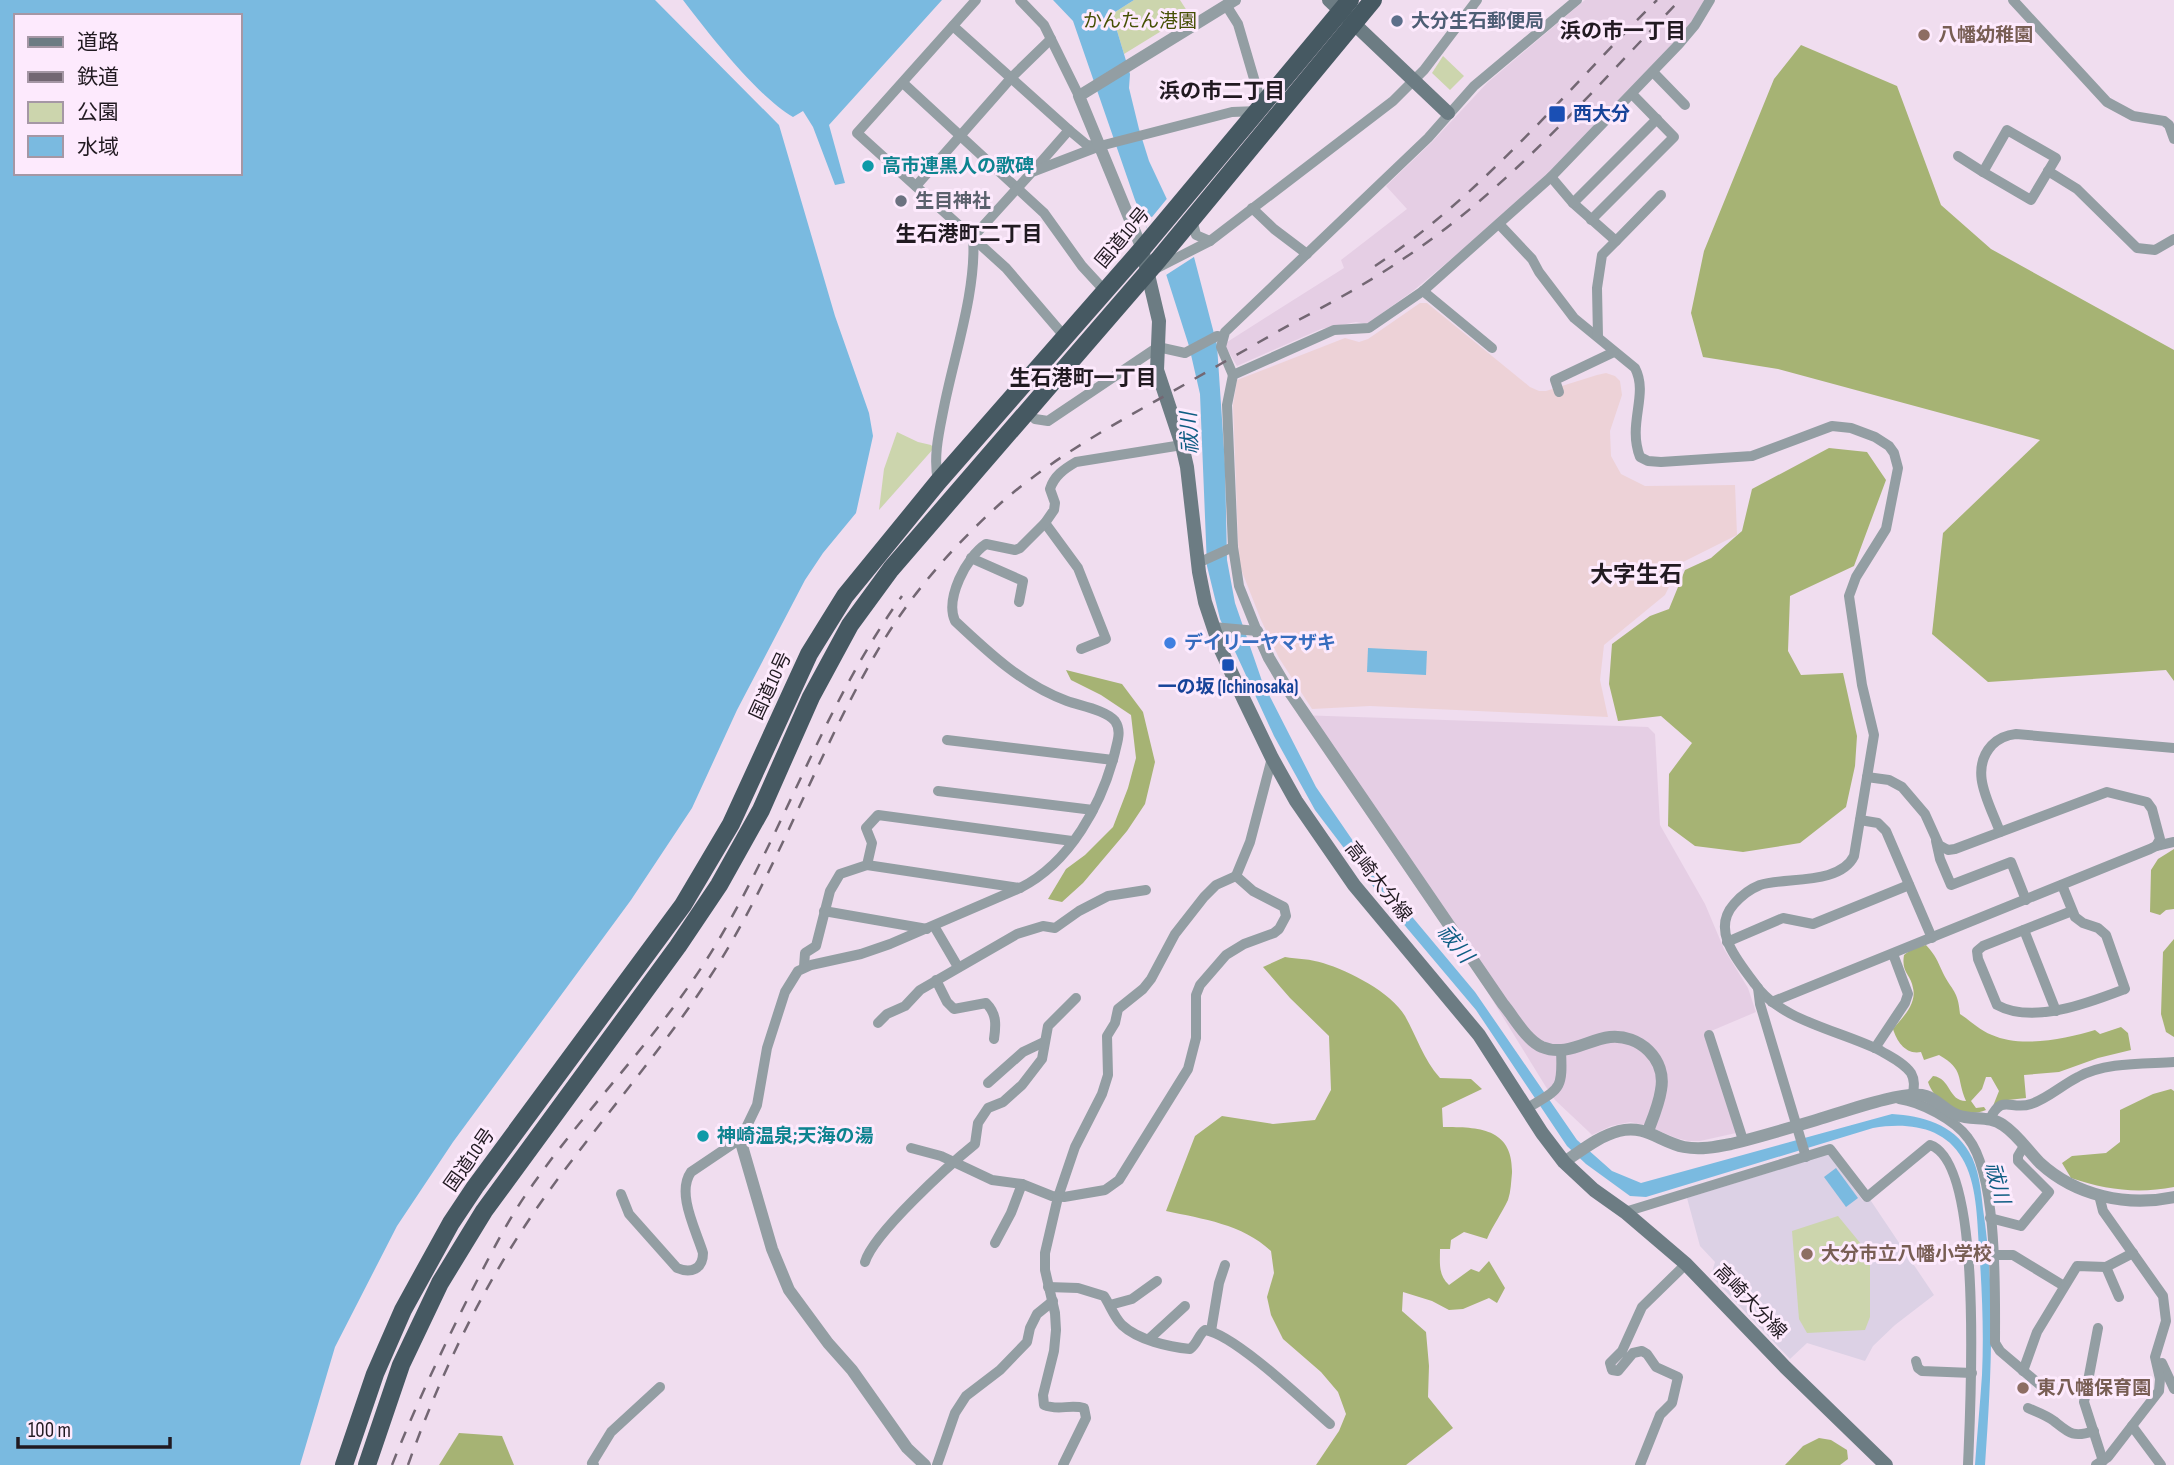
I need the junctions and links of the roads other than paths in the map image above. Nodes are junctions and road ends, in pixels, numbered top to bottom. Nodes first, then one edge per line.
1 (976, 0) edge
2 (1020, 0) edge
3 (1373, 0) edge
4 (1477, 0) edge
5 (1577, 0) edge
6 (1710, 0) edge
7 (2013, 0) edge
8 (1231, 3) edge
9 (1344, 8) edge
10 (953, 26) junction
11 (1051, 38) junction
12 (1653, 72) junction
13 (1012, 77) junction
14 (1415, 81) junction
15 (903, 83) junction
16 (1632, 94) junction
17 (1079, 96) junction
18 (1685, 105) dead end
19 (1260, 108) junction
20 (1448, 113) junction
21 (1657, 119) junction
22 (1069, 130) junction
23 (962, 135) junction
24 (2174, 139) edge
25 (1100, 146) junction
26 (1958, 156) dead end
27 (1032, 172) junction
28 (1983, 172) junction
29 (2048, 172) junction
30 (1551, 177) junction
31 (916, 186) junction
32 (1018, 187) junction
33 (1661, 195) dead end
34 (1573, 203) junction
35 (1252, 208) junction
36 (1591, 220) junction
37 (1189, 223) junction
38 (1499, 224) junction
39 (973, 237) junction
40 (2174, 239) edge
41 (1210, 241) junction
42 (1616, 241) junction
43 (1147, 244) junction
44 (1307, 254) junction
45 (1157, 266) junction
46 (1105, 291) junction
47 (1423, 291) junction
48 (1065, 337) junction
49 (1219, 337) junction
50 (1598, 337) junction
51 (1158, 347) junction
52 (1492, 348) dead end
53 (1614, 352) junction
54 (1233, 375) junction
55 (1559, 392) dead end
56 (1027, 411) junction
57 (1182, 445) junction
58 (937, 482) junction
59 (1045, 523) junction
60 (1231, 548) junction
61 (971, 558) junction
62 (1201, 562) junction
63 (1019, 602) dead end
64 (1217, 628) junction
65 (1254, 631) junction
66 (1081, 649) dead end
67 (947, 740) dead end
68 (2174, 748) edge
69 (1272, 758) junction
70 (1113, 760) junction
71 (1867, 777) junction
72 (938, 791) dead end
73 (1093, 810) junction
74 (1860, 820) junction
75 (2000, 832) junction
76 (1936, 840) junction
77 (1073, 841) junction
78 (2174, 842) edge
79 (2156, 846) junction
80 (867, 865) junction
81 (1236, 876) junction
82 (1909, 885) junction
83 (2062, 885) junction
84 (1020, 888) junction
85 (1146, 890) dead end
86 (2026, 900) junction
87 (824, 911) junction
88 (2072, 911) junction
89 (931, 927) junction
90 (2024, 930) junction
91 (1932, 938) junction
92 (1727, 942) junction
93 (1893, 954) junction
94 (804, 967) junction
95 (958, 967) junction
96 (936, 981) junction
97 (1758, 988) junction
98 (1076, 998) dead end
99 (1772, 1002) junction
100 (2056, 1011) junction
101 (878, 1023) dead end
102 (1709, 1035) dead end
103 (994, 1039) dead end
104 (1044, 1042) junction
105 (1875, 1048) junction
106 (1560, 1051) junction
107 (2174, 1062) edge
108 (988, 1083) dead end
109 (1913, 1094) junction
110 (1893, 1098) junction
111 (1529, 1107) junction
112 (1990, 1119) junction
113 (1797, 1129) junction
114 (1648, 1131) junction
115 (740, 1139) junction
116 (1743, 1140) junction
117 (2024, 1146) junction
118 (911, 1148) dead end
119 (1805, 1154) junction
120 (1568, 1159) junction
121 (953, 1163) junction
122 (1021, 1184) junction
123 (621, 1194) dead end
124 (2099, 1195) junction
125 (1058, 1197) junction
126 (2174, 1197) edge
127 (1625, 1212) junction
128 (1990, 1218) junction
129 (995, 1243) dead end
130 (2133, 1253) junction
131 (1994, 1255) junction
132 (865, 1262) dead end
133 (1686, 1264) junction
134 (1225, 1265) dead end
135 (2106, 1267) junction
136 (1157, 1281) dead end
137 (2064, 1286) junction
138 (1048, 1287) junction
139 (2119, 1297) dead end
140 (1053, 1301) junction
141 (1110, 1305) junction
142 (1185, 1306) dead end
143 (2098, 1328) dead end
144 (1212, 1331) junction
145 (2163, 1334) junction
146 (1149, 1339) junction
147 (1916, 1361) dead end
148 (2023, 1371) junction
149 (1972, 1373) junction
150 (660, 1387) dead end
151 (2174, 1389) edge
152 (2046, 1390) dead end
153 (2028, 1408) dead end
154 (1330, 1424) dead end
155 (2132, 1426) junction
156 (2094, 1431) junction
157 (2100, 1463) edge
158 (344, 1465) edge
159 (367, 1465) edge
160 (594, 1465) edge
161 (925, 1465) edge
162 (937, 1465) edge
163 (1063, 1465) edge
164 (1640, 1465) edge
165 (1886, 1465) edge
166 (1968, 1465) edge
167 (2161, 1465) edge

1 - 10 street
2 - 11 street
3 - 9 highway, 国道10号
4 - 14 street
5 - 20 street
6 - 12 street
7 - 24 street
8 - 17 street
8 - 19 street
9 - 14 main road
9 - 19 highway, 国道10号
9 - 37 highway, 国道10号
10 - 13 street
10 - 15 street
11 - 13 street
11 - 17 street
12 - 16 street
12 - 18 street
13 - 22 street
13 - 23 street
14 - 20 main road
14 - 35 street
15 - 23 street
15 - 31 street
16 - 21 street
16 - 30 street
17 - 25 street
19 - 25 street
19 - 43 highway, 国道10号
20 - 44 street
21 - 34 street
21 - 36 street
22 - 25 street
22 - 27 street
23 - 31 street
23 - 32 street
25 - 27 street
25 - 43 street
26 - 28 street
27 - 32 street
28 - 29 street
28 - 29 street
29 - 40 street
30 - 34 street
30 - 38 street
31 - 39 street
32 - 39 street
32 - 46 street
33 - 42 street
34 - 36 street
35 - 41 street
35 - 44 street
36 - 42 street
37 - 41 street
37 - 45 highway, 国道10号
38 - 47 street
38 - 50 street
39 - 48 street
39 - 58 street
41 - 45 street
42 - 50 street
43 - 45 main road, 高崎大分線
43 - 46 highway, 国道10号
44 - 49 street
45 - 51 main road, 高崎大分線
45 - 56 highway, 国道10号
46 - 48 highway, 国道10号
47 - 52 street
47 - 54 street
48 - 58 highway, 国道10号
49 - 51 street
49 - 54 street
50 - 53 street
51 - 56 street
51 - 57 main road, 高崎大分線
53 - 55 street
53 - 71 street
54 - 60 street
56 - 159 highway, 国道10号
57 - 59 street
57 - 62 main road, 高崎大分線
58 - 158 highway, 国道10号
59 - 61 street
59 - 66 street
60 - 62 street
60 - 65 street
61 - 63 street
61 - 70 street
62 - 64 main road, 高崎大分線
64 - 65 street
64 - 69 main road, 高崎大分線
65 - 106 street
67 - 70 street
68 - 75 street
69 - 81 street
69 - 111 main road, 高崎大分線
70 - 73 street
71 - 74 street
71 - 76 street
72 - 73 street
73 - 77 street
74 - 82 street
74 - 92 street
75 - 76 street
75 - 79 street
76 - 86 street
77 - 80 street
77 - 84 street
78 - 79 street
79 - 83 street
80 - 84 street
80 - 87 street
81 - 125 street
81 - 125 street
82 - 91 street
82 - 92 street
83 - 86 street
83 - 88 street
84 - 89 street
85 - 95 street
86 - 91 street
87 - 89 street
87 - 94 street
88 - 90 street
88 - 100 street
89 - 94 street
89 - 95 street
90 - 100 street
90 - 100 street
91 - 93 street
92 - 97 street
93 - 99 street
93 - 105 street
94 - 115 street
95 - 96 street
96 - 101 street
96 - 103 street
97 - 99 street
97 - 113 street
98 - 104 street
99 - 105 street
102 - 116 street
104 - 108 street
104 - 121 street
105 - 109 street
106 - 111 street
106 - 114 street
107 - 112 street
109 - 110 street
109 - 112 street
110 - 113 street
110 - 128 street
111 - 120 main road, 高崎大分線
112 - 117 street
113 - 116 street
113 - 119 street
114 - 116 street
114 - 120 street
115 - 123 street
115 - 161 street
117 - 124 street
117 - 128 street
118 - 121 street
119 - 127 street
119 - 149 street
120 - 127 main road, 高崎大分線
121 - 122 street
121 - 132 street
122 - 125 street
122 - 129 street
124 - 126 street
124 - 130 street
125 - 138 street
127 - 133 main road, 高崎大分線
128 - 131 street
130 - 135 street
130 - 145 street
131 - 137 street
131 - 148 street
133 - 164 street
133 - 165 main road, 高崎大分線
134 - 144 street
135 - 137 street
135 - 139 street
136 - 141 street
137 - 148 street
138 - 140 street
138 - 141 street
140 - 162 street
140 - 163 street
141 - 146 street
142 - 146 street
143 - 156 street
144 - 146 street
144 - 154 street
145 - 151 street
145 - 155 street
147 - 149 street
148 - 152 street
149 - 166 street
150 - 160 street
153 - 156 street
155 - 157 street
155 - 167 street
156 - 157 street

